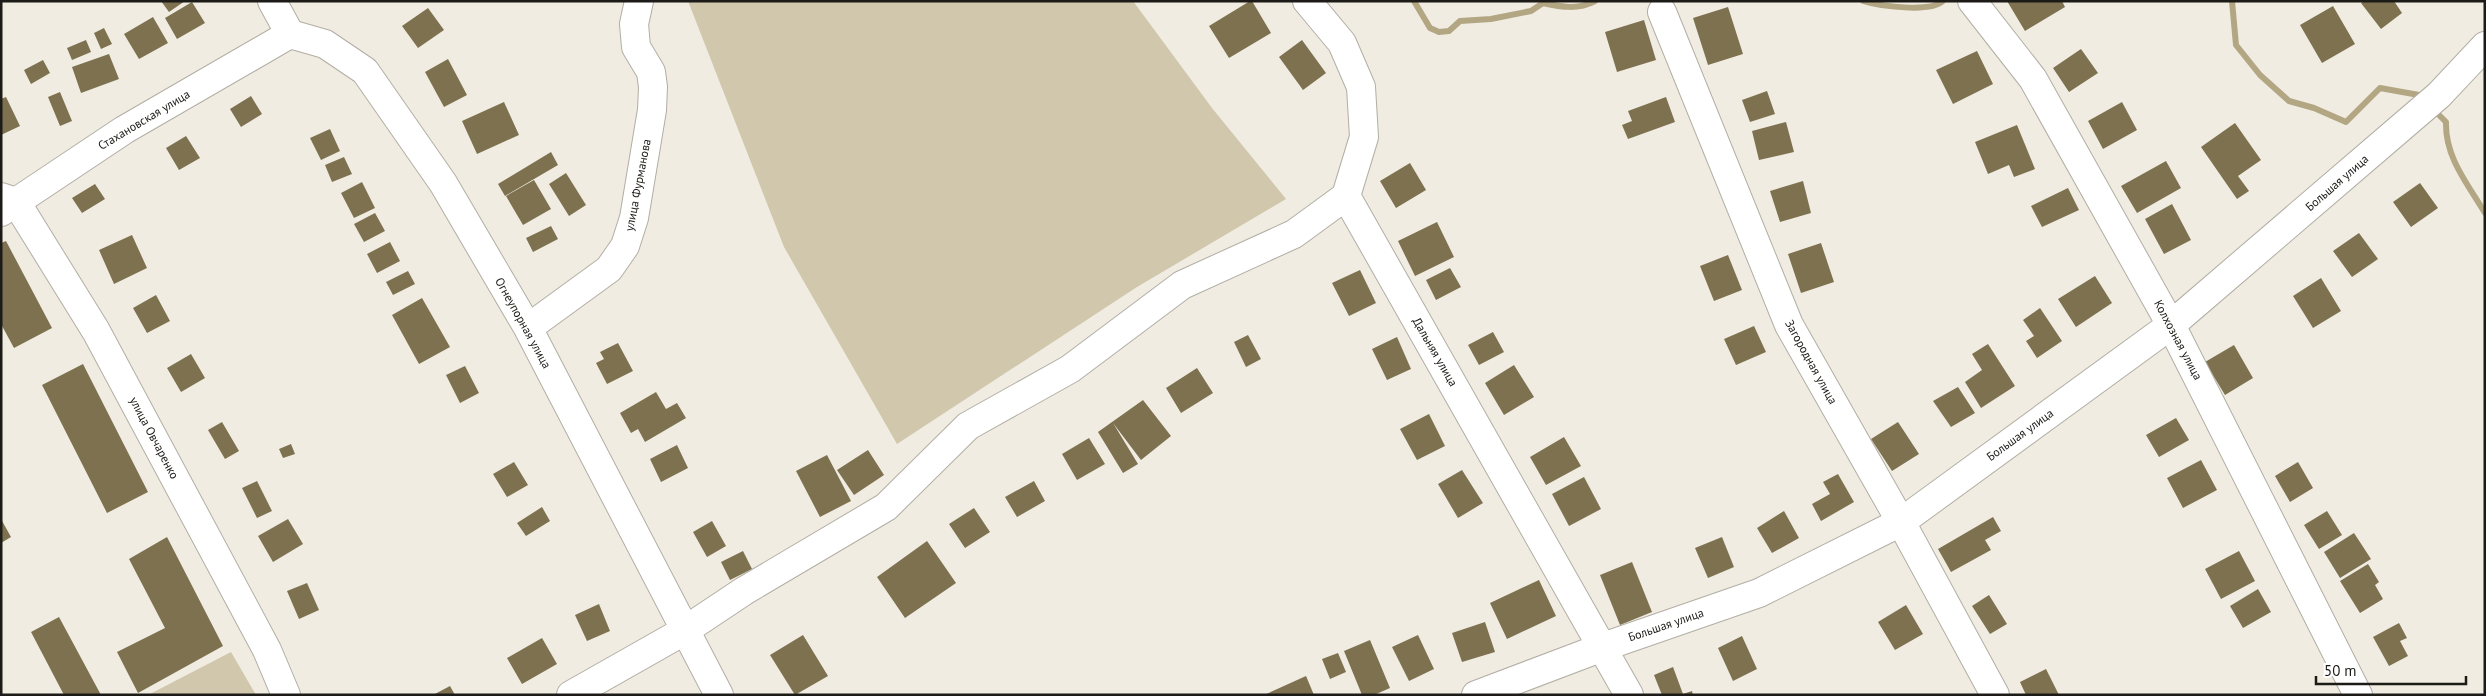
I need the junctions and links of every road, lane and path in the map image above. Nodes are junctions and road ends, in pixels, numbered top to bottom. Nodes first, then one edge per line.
1 (272, 1) edge
2 (639, 1) edge
3 (1307, 1) edge
4 (1972, 1) edge
5 (1662, 12) dead end
6 (290, 34) junction
7 (2485, 46) edge
8 (1346, 196) junction
9 (6, 203) edge
10 (2171, 325) junction
11 (528, 328) junction
12 (1901, 522) junction
13 (684, 631) junction
14 (1603, 647) junction
15 (286, 695) edge
16 (570, 695) edge
17 (718, 695) edge
18 (1476, 695) edge
19 (1629, 695) edge
20 (1995, 695) edge
21 (2358, 695) edge

1 - 6 street
2 - 11 street, улица Фурманова
3 - 8 street
4 - 10 street, Колхозная улица
5 - 12 street, Загородная улица
6 - 9 street, Стахановская улица
6 - 11 street, Огнеупорная улица
7 - 10 street, Большая улица
8 - 13 street
8 - 14 street, Дальняя улица
9 - 15 street, улица Овчаренко
10 - 12 street, Большая улица
10 - 21 street, Колхозная улица
11 - 13 street, Огнеупорная улица
12 - 14 street, Большая улица
12 - 20 street, Загородная улица
13 - 16 street
13 - 17 street, Огнеупорная улица
14 - 18 street, Большая улица
14 - 19 street, Дальняя улица

